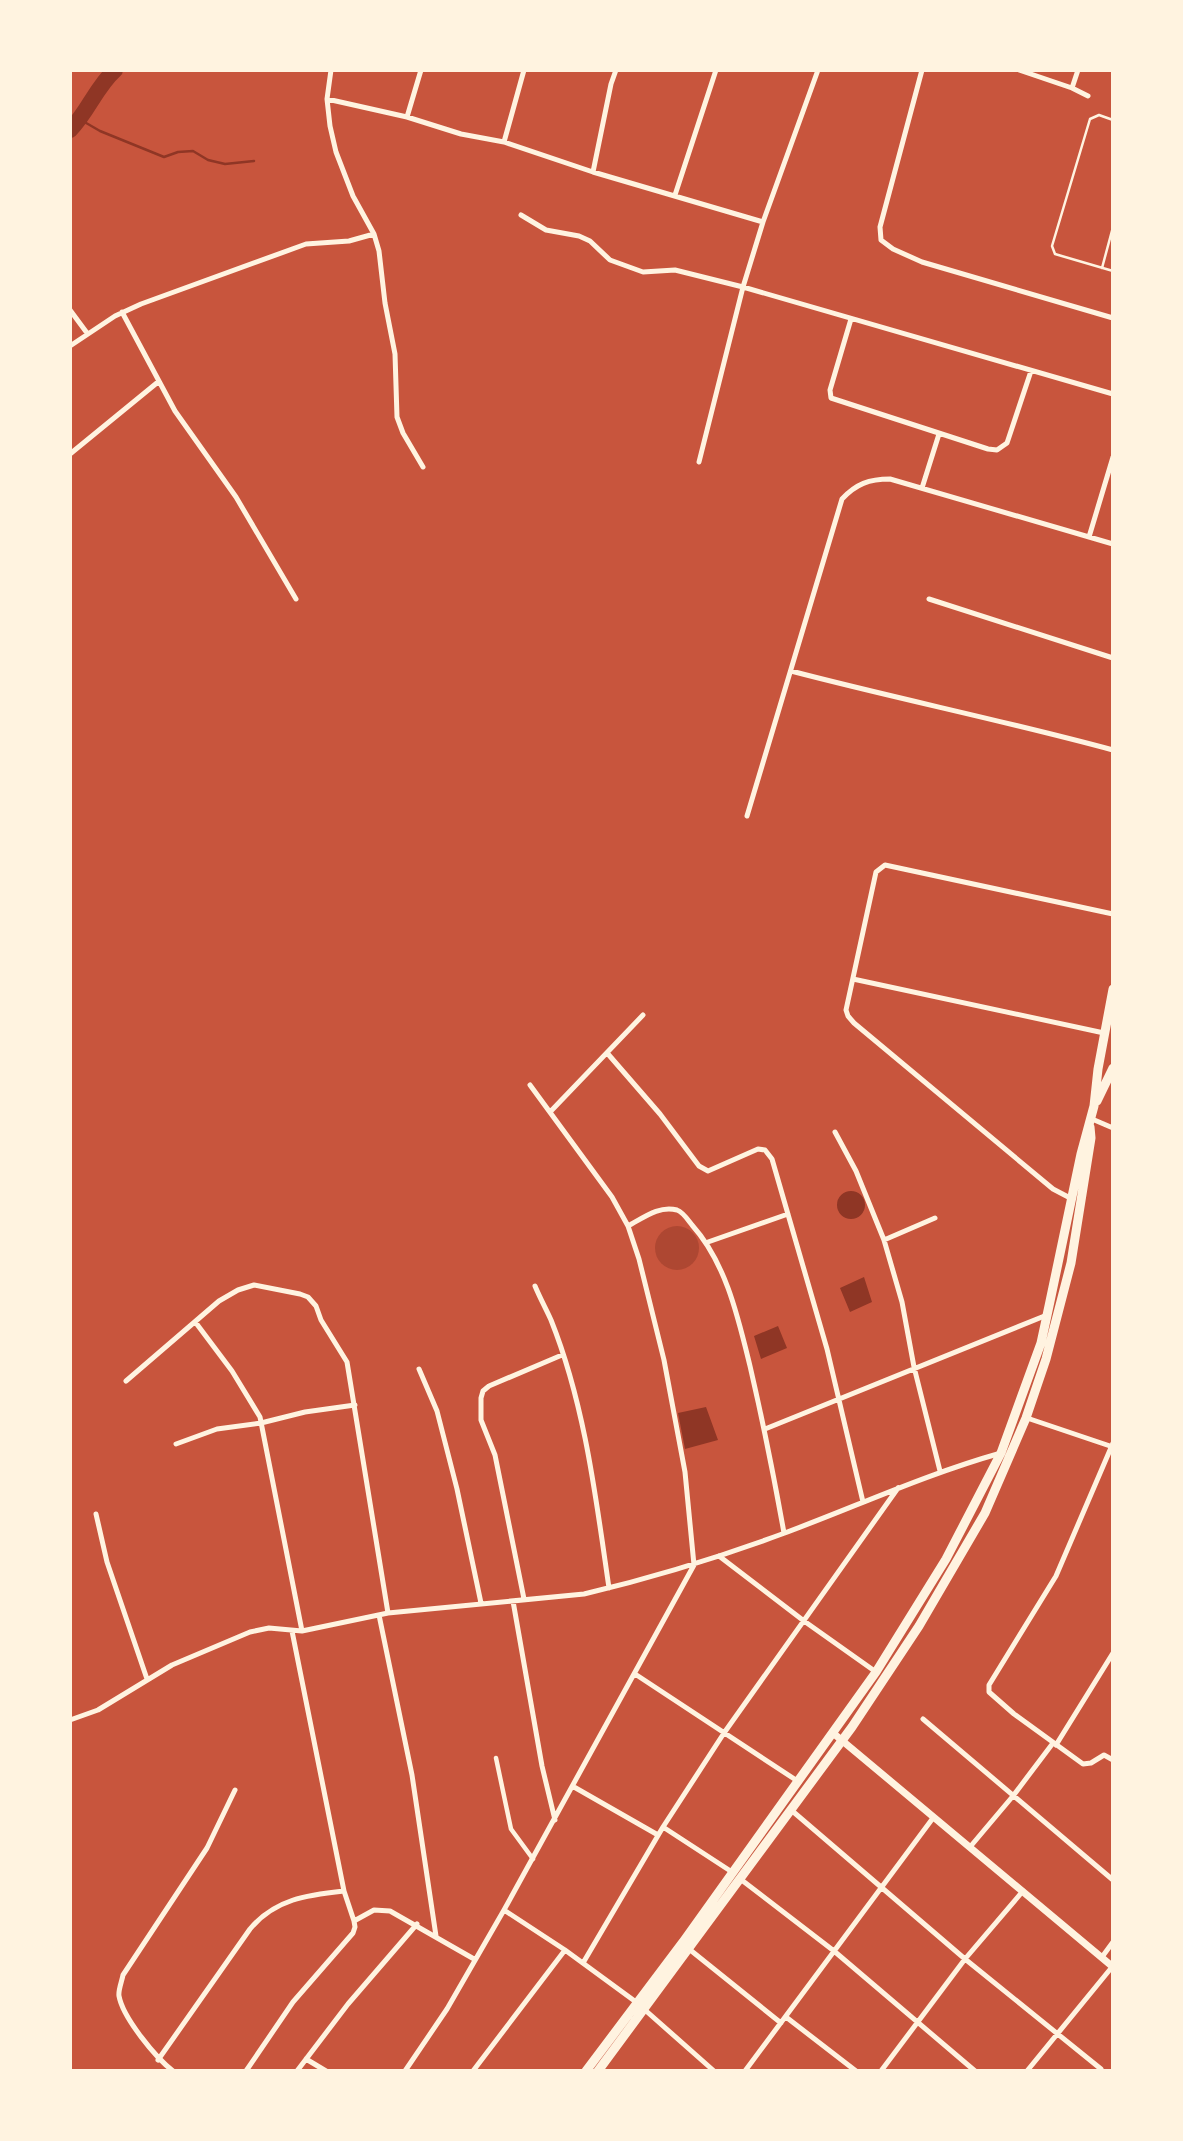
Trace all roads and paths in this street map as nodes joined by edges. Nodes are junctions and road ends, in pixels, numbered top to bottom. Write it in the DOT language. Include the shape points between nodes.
graph roads {
  1 [pos="331,70"];
  2 [pos="421,70"];
  3 [pos="524,70"];
  4 [pos="616,70"];
  5 [pos="716,70"];
  6 [pos="818,70"];
  7 [pos="922,70"];
  8 [pos="1019,70"];
  9 [pos="1078,70"];
  10 [pos="1072,88"];
  11 [pos="1088,96"];
  12 [pos="327,99"];
  13 [pos="407,117"];
  14 [pos="1113,120"];
  15 [pos="504,142"];
  16 [pos="593,172"];
  17 [pos="675,195"];
  18 [pos="521,215"];
  19 [pos="763,222"];
  20 [pos="1113,227"];
  21 [pos="374,234"];
  22 [pos="1102,268"];
  23 [pos="1113,271"];
  24 [pos="743,287"];
  25 [pos="70,310"];
  26 [pos="122,312"];
  27 [pos="1113,318"];
  28 [pos="851,319"];
  29 [pos="87,333"];
  30 [pos="70,346"];
  31 [pos="1031,370"];
  32 [pos="158,382"];
  33 [pos="1113,394"];
  34 [pos="939,434"];
  35 [pos="70,454"];
  36 [pos="1113,457"];
  37 [pos="699,462"];
  38 [pos="424,467"];
  39 [pos="922,488"];
  40 [pos="1089,537"];
  41 [pos="1113,544"];
  42 [pos="296,599"];
  43 [pos="929,599"];
  44 [pos="1113,658"];
  45 [pos="791,671"];
  46 [pos="1113,750"];
  47 [pos="747,817"];
  48 [pos="1113,914"];
  49 [pos="853,979"];
  50 [pos="1113,989"];
  51 [pos="643,1015"];
  52 [pos="1110,1017"];
  53 [pos="1104,1033"];
  54 [pos="608,1054"];
  55 [pos="1113,1068"];
  56 [pos="530,1085"];
  57 [pos="1094,1106"];
  58 [pos="551,1111"];
  59 [pos="1091,1122"];
  60 [pos="1113,1128"];
  61 [pos="835,1132"];
  62 [pos="1072,1199"];
  63 [pos="788,1214"];
  64 [pos="935,1218"];
  65 [pos="628,1226"];
  66 [pos="884,1240"];
  67 [pos="708,1242"];
  68 [pos="535,1286"];
  69 [pos="1052,1294"];
  70 [pos="1063,1296"];
  71 [pos="1048,1315"];
  72 [pos="197,1322"];
  73 [pos="562,1355"];
  74 [pos="914,1367"];
  75 [pos="419,1369"];
  76 [pos="126,1381"];
  77 [pos="840,1400"];
  78 [pos="355,1405"];
  79 [pos="1027,1418"];
  80 [pos="261,1423"];
  81 [pos="765,1429"];
  82 [pos="176,1444"];
  83 [pos="1113,1446"];
  84 [pos="1006,1453"];
  85 [pos="940,1471"];
  86 [pos="898,1488"];
  87 [pos="863,1502"];
  88 [pos="96,1514"];
  89 [pos="785,1533"];
  90 [pos="719,1556"];
  91 [pos="694,1565"];
  92 [pos="933,1580"];
  93 [pos="943,1587"];
  94 [pos="609,1588"];
  95 [pos="524,1599"];
  96 [pos="513,1601"];
  97 [pos="481,1603"];
  98 [pos="388,1613"];
  99 [pos="379,1615"];
  100 [pos="804,1621"];
  101 [pos="292,1631"];
  102 [pos="302,1631"];
  103 [pos="1113,1653"];
  104 [pos="876,1672"];
  105 [pos="635,1674"];
  106 [pos="147,1679"];
  107 [pos="923,1719"];
  108 [pos="70,1720"];
  109 [pos="724,1733"];
  110 [pos="833,1733"];
  111 [pos="842,1741"];
  112 [pos="1054,1744"];
  113 [pos="496,1758"];
  114 [pos="1113,1760"];
  115 [pos="799,1782"];
  116 [pos="574,1787"];
  117 [pos="235,1790"];
  118 [pos="1013,1796"];
  119 [pos="790,1810"];
  120 [pos="933,1818"];
  121 [pos="555,1820"];
  122 [pos="663,1827"];
  123 [pos="658,1835"];
  124 [pos="970,1847"];
  125 [pos="533,1858"];
  126 [pos="736,1875"];
  127 [pos="1112,1877"];
  128 [pos="880,1887"];
  129 [pos="344,1891"];
  130 [pos="1023,1891"];
  131 [pos="504,1910"];
  132 [pos="354,1921"];
  133 [pos="417,1924"];
  134 [pos="699,1927"];
  135 [pos="437,1936"];
  136 [pos="1113,1942"];
  137 [pos="690,1949"];
  138 [pos="565,1950"];
  139 [pos="834,1951"];
  140 [pos="1102,1957"];
  141 [pos="474,1959"];
  142 [pos="965,1959"];
  143 [pos="583,1963"];
  144 [pos="1112,1967"];
  145 [pos="639,2006"];
  146 [pos="786,2017"];
  147 [pos="917,2022"];
  148 [pos="782,2023"];
  149 [pos="1058,2034"];
  150 [pos="306,2059"];
  151 [pos="158,2060"];
  152 [pos="1101,2069"];
  153 [pos="173,2071"];
  154 [pos="246,2071"];
  155 [pos="297,2071"];
  156 [pos="326,2071"];
  157 [pos="405,2071"];
  158 [pos="473,2071"];
  159 [pos="586,2071"];
  160 [pos="598,2071"];
  161 [pos="714,2071"];
  162 [pos="745,2071"];
  163 [pos="856,2071"];
  164 [pos="881,2071"];
  165 [pos="975,2071"];
  166 [pos="1027,2071"];
  1 -- 12 [label="street"];
  2 -- 13 [label="street"];
  3 -- 15 [label="street"];
  4 -- 16 [label="street"];
  5 -- 17 [label="street"];
  6 -- 19 [label="street"];
  7 -- 27 [label="street" via="880,227 881,240 922,262"];
  8 -- 10 [label="street"];
  9 -- 10 [label="street"];
  10 -- 11 [label="street"];
  12 -- 13 [label="street"];
  12 -- 21 [label="street" via="336,152 352,196"];
  13 -- 15 [label="street"];
  14 -- 22 [label="lane" via="1090,119 1052,246 1055,254"];
  15 -- 16 [label="street"];
  16 -- 17 [label="street"];
  17 -- 19 [label="street"];
  18 -- 24 [label="street" via="546,230 590,241 611,260 631,268 652,273 675,270"];
  19 -- 24 [label="street"];
  20 -- 22 [label="lane"];
  21 -- 26 [label="street" via="306,244"];
  21 -- 38 [label="street" via="395,354 397,418"];
  22 -- 23 [label="lane"];
  24 -- 28 [label="street"];
  24 -- 37 [label="street"];
  25 -- 29 [label="street"];
  26 -- 29 [label="street"];
  26 -- 32 [label="street"];
  28 -- 31 [label="street"];
  28 -- 34 [label="street" via="831,398"];
  29 -- 30 [label="street"];
  31 -- 33 [label="street"];
  31 -- 34 [label="street" via="1003,448 988,449"];
  32 -- 35 [label="street"];
  32 -- 42 [label="street" via="236,497"];
  34 -- 39 [label="street"];
  36 -- 40 [label="street"];
  39 -- 40 [label="street"];
  39 -- 45 [label="street" via="874,479 859,484 842,499"];
  40 -- 41 [label="street"];
  43 -- 44 [label="street"];
  45 -- 46 [label="street"];
  45 -- 47 [label="street"];
  48 -- 49 [label="street" via="884,865 876,872"];
  49 -- 53 [label="street"];
  49 -- 62 [label="street" via="848,1016 1053,1189"];
  50 -- 52 [label="main road"];
  51 -- 54 [label="street"];
  52 -- 53 [label="main road"];
  53 -- 57 [label="main road"];
  54 -- 58 [label="street"];
  54 -- 63 [label="street" via="699,1166 708,1171 765,1150"];
  55 -- 57 [label="main road"];
  56 -- 58 [label="street"];
  57 -- 59 [label="main road"];
  58 -- 65 [label="street"];
  59 -- 60 [label="street"];
  59 -- 62 [label="main road"];
  59 -- 70 [label="main road"];
  61 -- 66 [label="street"];
  62 -- 69 [label="main road"];
  63 -- 67 [label="street"];
  63 -- 77 [label="street"];
  64 -- 66 [label="street"];
  65 -- 67 [label="street" via="656,1211 680,1211"];
  65 -- 91 [label="street" via="664,1360 685,1472"];
  66 -- 74 [label="street"];
  67 -- 81 [label="street" via="735,1312"];
  68 -- 73 [label="street"];
  69 -- 70 [label="main road"];
  69 -- 71 [label="main road"];
  70 -- 79 [label="main road"];
  71 -- 74 [label="street"];
  71 -- 84 [label="main road"];
  72 -- 76 [label="street"];
  72 -- 78 [label="street" via="219,1301 254,1285 308,1297 347,1362"];
  72 -- 80 [label="street"];
  73 -- 94 [label="street" via="592,1468"];
  73 -- 95 [label="street" via="489,1386 481,1398 481,1420 495,1455"];
  74 -- 77 [label="street"];
  74 -- 85 [label="street"];
  75 -- 97 [label="street" via="437,1411"];
  77 -- 81 [label="street"];
  77 -- 87 [label="street"];
  78 -- 80 [label="street"];
  78 -- 98 [label="street"];
  79 -- 83 [label="street"];
  79 -- 84 [label="main road"];
  80 -- 82 [label="street" via="218,1429"];
  80 -- 102 [label="street"];
  81 -- 89 [label="street"];
  83 -- 112 [label="street" via="1056,1576 989,1685 989,1692"];
  84 -- 85 [label="street"];
  84 -- 92 [label="main road"];
  84 -- 93 [label="main road" via="985,1513"];
  85 -- 86 [label="street"];
  86 -- 87 [label="street"];
  86 -- 100 [label="street"];
  87 -- 89 [label="street"];
  88 -- 106 [label="street" via="107,1562"];
  89 -- 90 [label="street"];
  90 -- 91 [label="street"];
  90 -- 100 [label="street"];
  91 -- 94 [label="street"];
  91 -- 105 [label="street"];
  92 -- 93 [label="main road"];
  92 -- 104 [label="main road"];
  93 -- 111 [label="main road"];
  94 -- 95 [label="street"];
  95 -- 96 [label="street"];
  96 -- 97 [label="street"];
  96 -- 121 [label="street"];
  97 -- 98 [label="street"];
  98 -- 99 [label="street"];
  99 -- 102 [label="street"];
  99 -- 135 [label="street" via="412,1775"];
  100 -- 104 [label="street"];
  100 -- 109 [label="street"];
  101 -- 102 [label="street"];
  101 -- 106 [label="street" via="269,1628 250,1632"];
  101 -- 129 [label="street"];
  103 -- 112 [label="street"];
  104 -- 110 [label="main road"];
  105 -- 109 [label="street"];
  105 -- 116 [label="street"];
  106 -- 108 [label="street" via="98,1710"];
  107 -- 118 [label="street"];
  109 -- 115 [label="street"];
  109 -- 122 [label="street"];
  110 -- 111 [label="street"];
  110 -- 115 [label="main road"];
  111 -- 119 [label="main road"];
  111 -- 120 [label="street"];
  112 -- 114 [label="street" via="1087,1765 1104,1755"];
  112 -- 118 [label="street"];
  113 -- 125 [label="street" via="511,1829"];
  115 -- 126 [label="main road"];
  116 -- 121 [label="street"];
  116 -- 123 [label="street"];
  117 -- 151 [label="street" via="207,1848 123,1975 118,1996"];
  118 -- 124 [label="street"];
  118 -- 127 [label="street"];
  119 -- 126 [label="main road"];
  119 -- 128 [label="street"];
  120 -- 124 [label="street"];
  120 -- 128 [label="street"];
  121 -- 125 [label="street"];
  122 -- 123 [label="street"];
  122 -- 126 [label="street"];
  123 -- 143 [label="street"];
  124 -- 130 [label="street"];
  125 -- 131 [label="street"];
  126 -- 134 [label="main road"];
  126 -- 139 [label="street"];
  128 -- 139 [label="street"];
  128 -- 142 [label="street"];
  129 -- 132 [label="street"];
  129 -- 151 [label="street" via="294,1900 262,1915"];
  130 -- 140 [label="street"];
  130 -- 142 [label="street"];
  131 -- 138 [label="street"];
  131 -- 141 [label="street"];
  132 -- 133 [label="street" via="383,1909"];
  132 -- 154 [label="street" via="353,1933 293,2002"];
  133 -- 135 [label="street"];
  133 -- 150 [label="street"];
  134 -- 137 [label="main road"];
  134 -- 145 [label="main road"];
  135 -- 141 [label="street"];
  136 -- 140 [label="street"];
  137 -- 145 [label="main road"];
  137 -- 148 [label="street"];
  138 -- 143 [label="street"];
  138 -- 158 [label="street"];
  139 -- 146 [label="street"];
  139 -- 147 [label="street"];
  140 -- 144 [label="street"];
  141 -- 157 [label="street"];
  142 -- 147 [label="street"];
  142 -- 149 [label="street"];
  143 -- 145 [label="street"];
  144 -- 149 [label="street"];
  145 -- 159 [label="main road"];
  145 -- 160 [label="main road"];
  145 -- 161 [label="street"];
  146 -- 148 [label="street"];
  146 -- 163 [label="street"];
  147 -- 164 [label="street"];
  147 -- 165 [label="street"];
  148 -- 162 [label="street"];
  149 -- 152 [label="street"];
  149 -- 166 [label="street"];
  150 -- 155 [label="street"];
  150 -- 156 [label="street"];
  151 -- 153 [label="street"];
}
